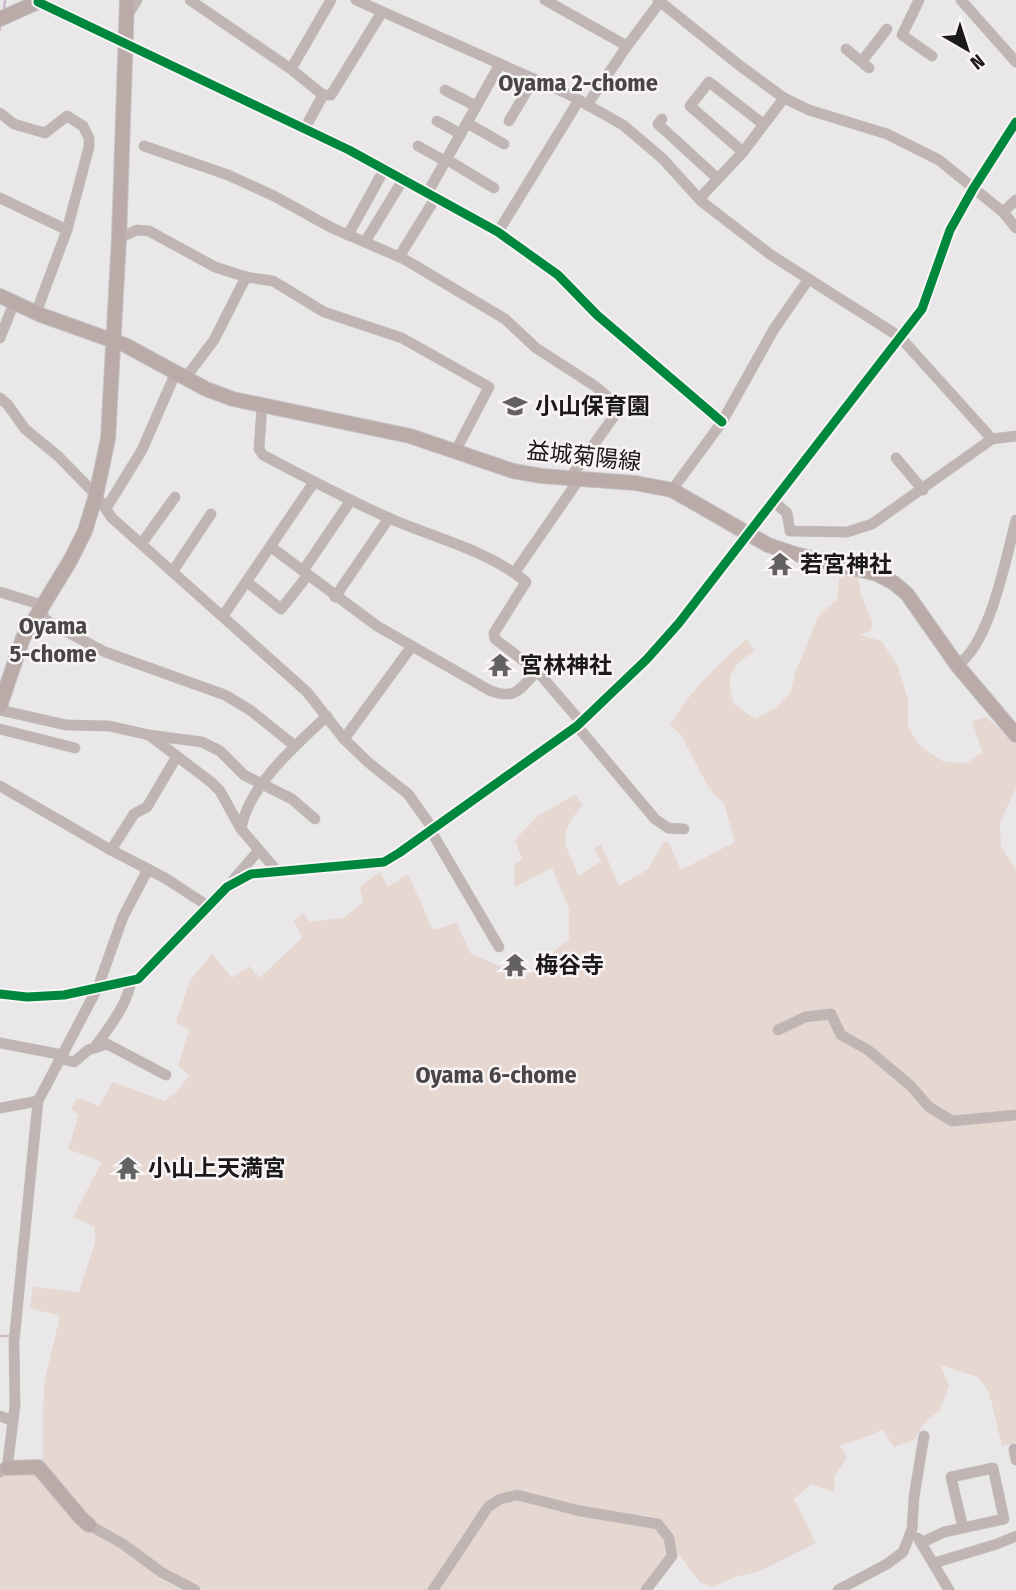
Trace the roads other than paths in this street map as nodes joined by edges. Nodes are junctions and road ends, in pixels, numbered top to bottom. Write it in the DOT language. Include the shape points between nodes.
graph roads {
  1 [pos="127,0"];
  2 [pos="137,0"];
  3 [pos="190,0"];
  4 [pos="331,0"];
  5 [pos="356,0"];
  6 [pos="545,0"];
  7 [pos="919,0"];
  8 [pos="961,0"];
  9 [pos="40,1"];
  10 [pos="659,1"];
  11 [pos="382,12"];
  12 [pos="127,16"];
  13 [pos="0,19"];
  14 [pos="887,29"];
  15 [pos="126,42"];
  16 [pos="627,46"];
  17 [pos="846,49"];
  18 [pos="932,56"];
  19 [pos="1016,62"];
  20 [pos="499,64"];
  21 [pos="291,69"];
  22 [pos="534,79"];
  23 [pos="445,90"];
  24 [pos="323,95"];
  25 [pos="784,98"];
  26 [pos="583,103"];
  27 [pos="476,106"];
  28 [pos="0,113"];
  29 [pos="437,121"];
  30 [pos="509,121"];
  31 [pos="1016,122"];
  32 [pos="467,123"];
  33 [pos="658,124"];
  34 [pos="763,124"];
  35 [pos="305,128"];
  36 [pos="461,134"];
  37 [pos="504,144"];
  38 [pos="144,146"];
  39 [pos="418,146"];
  40 [pos="743,152"];
  41 [pos="446,160"];
  42 [pos="385,168"];
  43 [pos="404,178"];
  44 [pos="717,178"];
  45 [pos="494,188"];
  46 [pos="973,189"];
  47 [pos="432,195"];
  48 [pos="0,198"];
  49 [pos="700,198"];
  50 [pos="1016,200"];
  51 [pos="1003,212"];
  52 [pos="1016,228"];
  53 [pos="67,230"];
  54 [pos="498,232"];
  55 [pos="348,235"];
  56 [pos="119,238"];
  57 [pos="365,243"];
  58 [pos="399,257"];
  59 [pos="246,277"];
  60 [pos="808,280"];
  61 [pos="0,296"];
  62 [pos="14,303"];
  63 [pos="36,313"];
  64 [pos="900,337"];
  65 [pos="0,338"];
  66 [pos="112,340"];
  67 [pos="181,374"];
  68 [pos="0,398"];
  69 [pos="262,405"];
  70 [pos="722,422"];
  71 [pos="1016,436"];
  72 [pos="992,439"];
  73 [pos="456,450"];
  74 [pos="896,458"];
  75 [pos="575,478"];
  76 [pos="314,482"];
  77 [pos="923,489"];
  78 [pos="672,490"];
  79 [pos="96,495"];
  80 [pos="175,497"];
  81 [pos="351,500"];
  82 [pos="774,501"];
  83 [pos="107,507"];
  84 [pos="211,514"];
  85 [pos="389,518"];
  86 [pos="1016,520"];
  87 [pos="748,533"];
  88 [pos="142,543"];
  89 [pos="271,547"];
  90 [pos="173,571"];
  91 [pos="515,572"];
  92 [pos="305,573"];
  93 [pos="247,582"];
  94 [pos="0,592"];
  95 [pos="335,597"];
  96 [pos="42,605"];
  97 [pos="223,615"];
  98 [pos="412,646"];
  99 [pos="957,665"];
  100 [pos="537,671"];
  101 [pos="0,708"];
  102 [pos="327,716"];
  103 [pos="579,724"];
  104 [pos="0,729"];
  105 [pos="149,735"];
  106 [pos="1016,735"];
  107 [pos="344,739"];
  108 [pos="295,746"];
  109 [pos="75,748"];
  110 [pos="177,756"];
  111 [pos="263,783"];
  112 [pos="0,786"];
  113 [pos="315,819"];
  114 [pos="240,829"];
  115 [pos="684,829"];
  116 [pos="432,830"];
  117 [pos="111,850"];
  118 [pos="260,850"];
  119 [pos="148,869"];
  120 [pos="277,871"];
  121 [pos="227,887"];
  122 [pos="208,906"];
  123 [pos="499,947"];
  124 [pos="131,981"];
  125 [pos="98,987"];
  126 [pos="0,994"];
  127 [pos="778,1030"];
  128 [pos="0,1043"];
  129 [pos="95,1048"];
  130 [pos="62,1057"];
  131 [pos="166,1076"];
  132 [pos="38,1101"];
  133 [pos="0,1108"];
  134 [pos="1016,1115"];
  135 [pos="0,1416"];
  136 [pos="13,1421"];
  137 [pos="924,1436"];
  138 [pos="1014,1449"];
  139 [pos="1016,1461"];
  140 [pos="3,1470"];
  141 [pos="89,1525"];
  142 [pos="963,1528"];
  143 [pos="912,1529"];
  144 [pos="1016,1536"];
  145 [pos="921,1543"];
  146 [pos="934,1563"];
  147 [pos="195,1590"];
  148 [pos="433,1590"];
  149 [pos="646,1590"];
  150 [pos="838,1590"];
  151 [pos="949,1590"];
  1 -- 12 [label="main road"];
  2 -- 12 [label="street"];
  3 -- 21 [label="street"];
  4 -- 21 [label="street"];
  5 -- 11 [label="street"];
  6 -- 16 [label="street"];
  7 -- 18 [label="street" via="902,36"];
  8 -- 19 [label="street"];
  9 -- 13 [label="main road"];
  9 -- 15 [label="street"];
  10 -- 16 [label="street"];
  10 -- 25 [label="street"];
  11 -- 20 [label="street"];
  11 -- 24 [label="street" via="331,95"];
  12 -- 15 [label="main road"];
  14 -- 17 [label="street" via="865,65"];
  15 -- 35 [label="street"];
  15 -- 56 [label="main road"];
  16 -- 26 [label="street"];
  20 -- 22 [label="street"];
  20 -- 27 [label="street"];
  21 -- 24 [label="street"];
  22 -- 26 [label="street"];
  22 -- 30 [label="street"];
  23 -- 27 [label="street"];
  24 -- 35 [label="street"];
  25 -- 34 [label="street"];
  25 -- 46 [label="street" via="887,134 939,160"];
  26 -- 49 [label="street" via="623,125"];
  26 -- 54 [label="street"];
  27 -- 32 [label="street"];
  28 -- 53 [label="street" via="14,124 45,133 67,116 83,126 89,147"];
  29 -- 36 [label="street"];
  31 -- 46 [label="street"];
  32 -- 36 [label="street"];
  32 -- 37 [label="street"];
  33 -- 44 [label="street"];
  34 -- 40 [label="street"];
  34 -- 40 [label="street" via="709,82 690,106"];
  35 -- 42 [label="street"];
  36 -- 41 [label="street"];
  38 -- 55 [label="street" via="228,175"];
  39 -- 41 [label="street"];
  40 -- 44 [label="street"];
  41 -- 45 [label="street"];
  41 -- 47 [label="street"];
  42 -- 43 [label="street"];
  42 -- 55 [label="street"];
  43 -- 47 [label="street"];
  43 -- 57 [label="street"];
  44 -- 49 [label="street"];
  46 -- 51 [label="street"];
  46 -- 64 [label="street" via="950,230 922,309"];
  47 -- 54 [label="street"];
  47 -- 58 [label="street"];
  48 -- 53 [label="street"];
  49 -- 60 [label="street"];
  50 -- 51 [label="street"];
  51 -- 52 [label="street"];
  53 -- 63 [label="street"];
  54 -- 70 [label="street" via="558,275 597,315"];
  55 -- 57 [label="street"];
  56 -- 59 [label="street" via="137,230 149,231 215,267"];
  56 -- 66 [label="main road"];
  57 -- 58 [label="street"];
  58 -- 75 [label="street" via="505,319 536,348 595,386 616,406 617,412"];
  59 -- 67 [label="street" via="214,340"];
  59 -- 73 [label="street" via="273,281 324,312 401,338 489,387"];
  60 -- 64 [label="street"];
  60 -- 70 [label="street" via="774,329"];
  61 -- 62 [label="main road, 益城菊陽線"];
  62 -- 63 [label="main road, 益城菊陽線"];
  62 -- 65 [label="street"];
  63 -- 66 [label="main road, 益城菊陽線"];
  64 -- 72 [label="street"];
  64 -- 82 [label="street"];
  66 -- 67 [label="main road, 益城菊陽線"];
  66 -- 79 [label="main road" via="108,439"];
  67 -- 69 [label="main road, 益城菊陽線" via="233,400"];
  67 -- 83 [label="street"];
  68 -- 79 [label="street" via="25,429"];
  69 -- 73 [label="main road, 益城菊陽線"];
  69 -- 76 [label="street" via="263,455"];
  70 -- 78 [label="street"];
  71 -- 72 [label="street"];
  72 -- 77 [label="street"];
  73 -- 75 [label="main road, 益城菊陽線" via="513,471"];
  74 -- 77 [label="street"];
  75 -- 78 [label="main road, 益城菊陽線"];
  75 -- 91 [label="street"];
  76 -- 81 [label="street"];
  76 -- 89 [label="street"];
  77 -- 82 [label="street" via="873,524 847,532 790,531 787,513"];
  78 -- 87 [label="main road, 益城菊陽線"];
  79 -- 83 [label="street"];
  79 -- 96 [label="main road" via="85,531"];
  80 -- 88 [label="street"];
  81 -- 85 [label="street"];
  81 -- 92 [label="street"];
  82 -- 87 [label="street"];
  83 -- 88 [label="street" via="112,518"];
  84 -- 90 [label="street"];
  85 -- 91 [label="street"];
  85 -- 95 [label="street"];
  86 -- 99 [label="street" via="988,619 970,655"];
  87 -- 99 [label="main road, 益城菊陽線" via="768,545 877,574 894,583 907,594"];
  87 -- 103 [label="street" via="647,659"];
  88 -- 90 [label="street"];
  89 -- 92 [label="street"];
  89 -- 93 [label="street"];
  90 -- 97 [label="street"];
  91 -- 100 [label="street" via="526,582 494,632 495,639"];
  92 -- 93 [label="street" via="281,609"];
  92 -- 95 [label="street"];
  93 -- 97 [label="street"];
  94 -- 96 [label="street"];
  95 -- 98 [label="street"];
  96 -- 101 [label="main road" via="23,638"];
  96 -- 108 [label="street" via="43,617 67,634 225,695"];
  97 -- 102 [label="street"];
  98 -- 100 [label="street" via="503,696 516,693"];
  98 -- 107 [label="street"];
  99 -- 106 [label="main road, 益城菊陽線"];
  100 -- 103 [label="street"];
  101 -- 105 [label="street" via="66,725 109,726"];
  102 -- 107 [label="street"];
  102 -- 108 [label="street"];
  103 -- 115 [label="street" via="655,819 668,828"];
  103 -- 116 [label="street"];
  104 -- 109 [label="street"];
  105 -- 110 [label="street"];
  105 -- 111 [label="street" via="202,742 220,751 244,775"];
  107 -- 116 [label="street" via="408,794"];
  108 -- 111 [label="street"];
  110 -- 114 [label="street" via="220,791"];
  110 -- 117 [label="street" via="147,807 134,814"];
  111 -- 113 [label="street"];
  111 -- 114 [label="street"];
  112 -- 117 [label="street"];
  114 -- 118 [label="street"];
  116 -- 120 [label="street" via="384,862"];
  116 -- 123 [label="street"];
  117 -- 119 [label="street"];
  118 -- 120 [label="street"];
  118 -- 121 [label="street"];
  119 -- 122 [label="street"];
  119 -- 125 [label="street" via="123,917"];
  120 -- 121 [label="street" via="251,874"];
  121 -- 122 [label="street"];
  122 -- 124 [label="street"];
  124 -- 125 [label="street"];
  124 -- 129 [label="street" via="119,1011"];
  125 -- 126 [label="street" via="64,995"];
  125 -- 130 [label="street"];
  127 -- 134 [label="street" via="806,1017 831,1014 841,1035 868,1050 929,1107 953,1121"];
  128 -- 130 [label="street"];
  129 -- 130 [label="street" via="74,1062"];
  129 -- 131 [label="street" via="107,1044"];
  130 -- 132 [label="street"];
  132 -- 133 [label="street"];
  132 -- 136 [label="street" via="14,1342"];
  135 -- 136 [label="street"];
  136 -- 140 [label="street"];
  137 -- 143 [label="street"];
  138 -- 139 [label="street"];
  140 -- 141 [label="main road" via="38,1467"];
  141 -- 147 [label="street"];
  142 -- 142 [label="street" via="1004,1519 993,1468 951,1477"];
  142 -- 145 [label="street"];
  143 -- 145 [label="street"];
  143 -- 150 [label="street" via="903,1552"];
  144 -- 146 [label="street"];
  145 -- 146 [label="street"];
  146 -- 151 [label="street"];
  148 -- 149 [label="street" via="488,1507 517,1494 580,1511 658,1524 669,1538 672,1556"];
}
